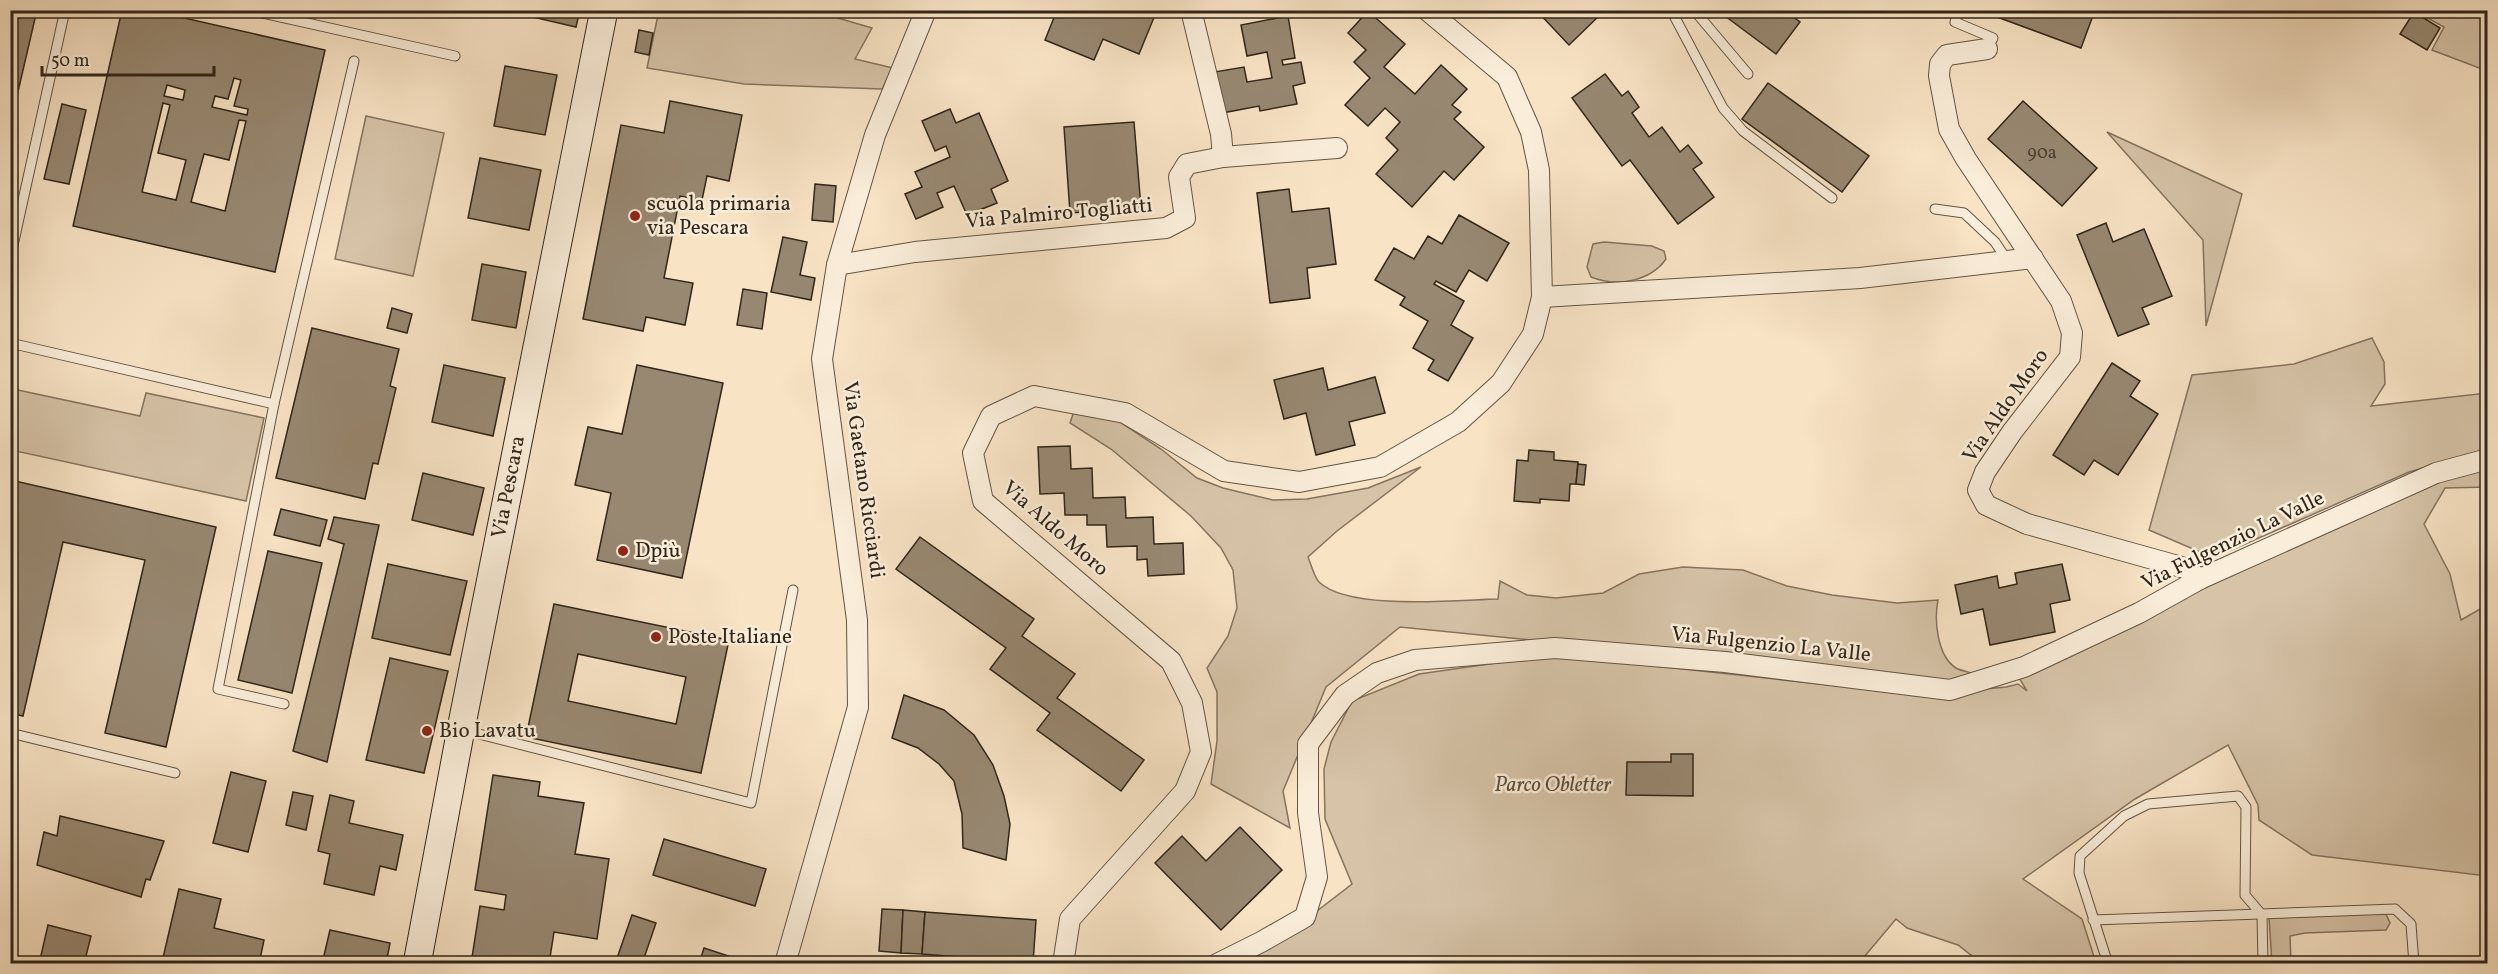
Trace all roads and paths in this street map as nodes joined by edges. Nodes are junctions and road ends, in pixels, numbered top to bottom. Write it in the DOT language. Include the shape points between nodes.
graph roads {
  1 [pos="65,10"];
  2 [pos="249,10"];
  3 [pos="604,10"];
  4 [pos="926,10"];
  5 [pos="1191,10"];
  6 [pos="1427,10"];
  7 [pos="1671,10"];
  8 [pos="1694,10"];
  9 [pos="1958,10"];
  10 [pos="1987,49"];
  11 [pos="455,56"];
  12 [pos="354,61"];
  13 [pos="1748,74"];
  14 [pos="1337,148"];
  15 [pos="1223,157"];
  16 [pos="1832,198"];
  17 [pos="1935,209"];
  18 [pos="2033,258"];
  19 [pos="10,260"];
  20 [pos="2008,261"];
  21 [pos="837,265"];
  22 [pos="1542,297"];
  23 [pos="10,344"];
  24 [pos="274,404"];
  25 [pos="2487,459"];
  26 [pos="2200,579"];
  27 [pos="793,590"];
  28 [pos="284,704"];
  29 [pos="461,729"];
  30 [pos="10,733"];
  31 [pos="175,773"];
  32 [pos="2262,915"];
  33 [pos="2092,920"];
  34 [pos="417,963"];
  35 [pos="785,963"];
  36 [pos="1064,963"];
  37 [pos="1217,963"];
  38 [pos="2108,963"];
  39 [pos="2263,963"];
  40 [pos="2414,963"];
  1 -- 19 [label="lane"];
  2 -- 11 [label="lane"];
  3 -- 29 [label="street, Via Pescara"];
  4 -- 21 [label="street, Via Gaetano Ricciardi" via="875,135"];
  5 -- 15 [label="street"];
  6 -- 22 [label="street, Via Aldo Moro" via="1507,77 1531,132 1539,170"];
  7 -- 16 [label="lane" via="1723,108 1743,131"];
  8 -- 13 [label="lane"];
  9 -- 10 [label="lane" via="1954,22 1993,38"];
  10 -- 18 [label="street, Via Aldo Moro" via="1947,55 1940,64 1949,129"];
  12 -- 24 [label="lane"];
  14 -- 15 [label="street"];
  15 -- 21 [label="street, Via Palmiro Togliatti" via="1187,164 1179,177 1185,218 1166,228 915,252"];
  17 -- 20 [label="lane" via="1964,213 1995,242"];
  18 -- 20 [label="street"];
  18 -- 26 [label="street, Via Aldo Moro" via="2061,301 2072,333 2070,357 2012,432 1985,472 1978,490 1986,505 2027,524 2185,568"];
  20 -- 22 [label="street" via="1860,278"];
  21 -- 35 [label="street, Via Gaetano Ricciardi" via="822,359 857,620 858,707"];
  22 -- 36 [label="street, Via Aldo Moro" via="1533,334 1501,383 1458,422 1380,466 1299,482 1224,471 1125,412 1034,396 991,416 973,453 983,501 1171,661 1192,703 1202,752 1185,791 1070,919"];
  23 -- 24 [label="lane"];
  24 -- 28 [label="lane" via="218,689"];
  25 -- 26 [label="street, Via Fulgenzio La Valle" via="2436,473"];
  26 -- 37 [label="street, Via Fulgenzio La Valle" via="2139,614 2024,668 1950,690 1725,662 1555,648 1415,660 1377,673 1345,695 1308,744 1308,813 1317,877 1305,917"];
  27 -- 29 [label="lane" via="751,802"];
  29 -- 34 [label="street, Via Pescara"];
  30 -- 31 [label="lane"];
  32 -- 33 [label="lane"];
  32 -- 33 [label="lane" via="2245,895 2246,807 2238,796 2148,804 2124,816 2080,856 2079,873"];
  32 -- 39 [label="lane"];
  32 -- 40 [label="lane" via="2395,909 2411,924"];
  33 -- 38 [label="lane"];
}
